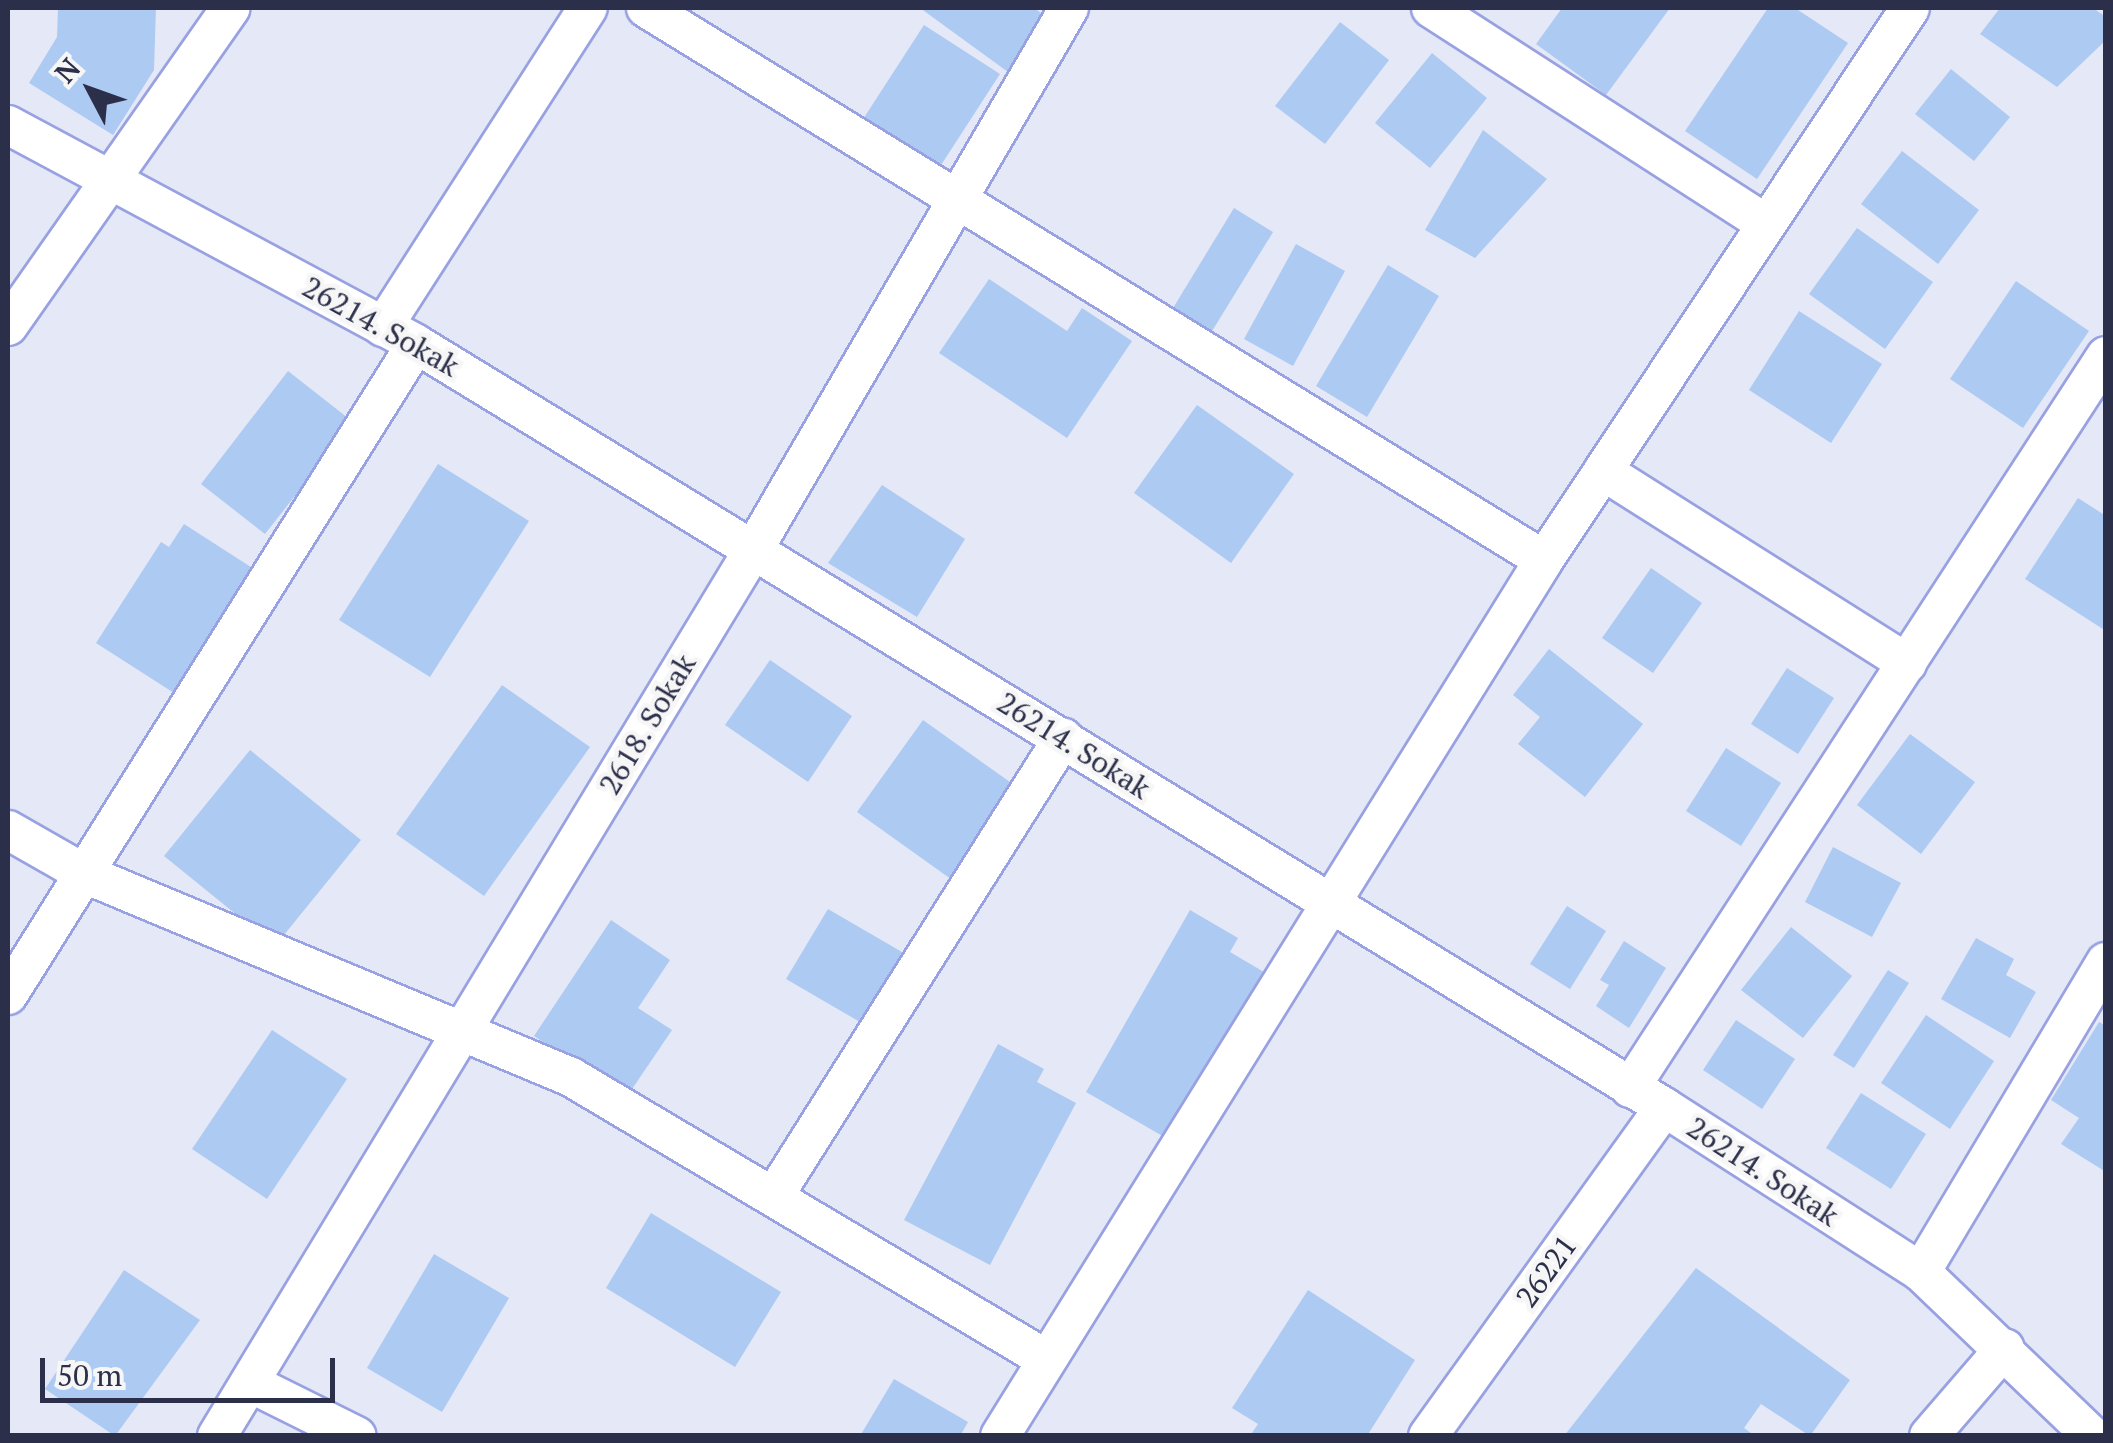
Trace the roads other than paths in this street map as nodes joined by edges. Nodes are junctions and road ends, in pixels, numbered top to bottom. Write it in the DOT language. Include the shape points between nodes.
graph roads {
  1 [pos="231,8"];
  2 [pos="588,8"];
  3 [pos="646,8"];
  4 [pos="1069,8"];
  5 [pos="1910,8"];
  6 [pos="1455,13"];
  7 [pos="8,125"];
  8 [pos="110,176"];
  9 [pos="956,199"];
  10 [pos="1764,223"];
  11 [pos="8,326"];
  12 [pos="399,335"];
  13 [pos="2106,356"];
  14 [pos="1603,470"];
  15 [pos="755,547"];
  16 [pos="1544,560"];
  17 [pos="1906,663"];
  18 [pos="1063,738"];
  19 [pos="8,830"];
  20 [pos="85,874"];
  21 [pos="1330,905"];
  22 [pos="2104,969"];
  23 [pos="8,995"];
  24 [pos="458,1031"];
  25 [pos="1630,1088"];
  26 [pos="1664,1107"];
  27 [pos="774,1196"];
  28 [pos="1921,1272"];
  29 [pos="2005,1348"];
  30 [pos="1044,1358"];
  31 [pos="250,1382"];
  32 [pos="217,1436"];
  33 [pos="357,1436"];
  34 [pos="1000,1436"];
  35 [pos="1428,1436"];
  36 [pos="1929,1436"];
  37 [pos="2092,1436"];
  1 -- 8 [label="street"];
  2 -- 12 [label="street"];
  3 -- 9 [label="street"];
  4 -- 9 [label="street, 2618. Sokak"];
  5 -- 10 [label="street"];
  6 -- 10 [label="street"];
  7 -- 8 [label="street, 26214. Sokak"];
  8 -- 11 [label="street"];
  8 -- 12 [label="street, 26214. Sokak"];
  9 -- 15 [label="street, 2618. Sokak"];
  9 -- 16 [label="street"];
  10 -- 14 [label="street"];
  12 -- 15 [label="street, 26214. Sokak"];
  12 -- 20 [label="street"];
  13 -- 17 [label="street"];
  14 -- 16 [label="street"];
  14 -- 17 [label="street"];
  15 -- 18 [label="street, 26214. Sokak"];
  15 -- 24 [label="street, 2618. Sokak"];
  16 -- 21 [label="street"];
  17 -- 25 [label="street"];
  18 -- 21 [label="street, 26214. Sokak"];
  18 -- 27 [label="street"];
  19 -- 20 [label="street"];
  20 -- 23 [label="street"];
  20 -- 24 [label="street"];
  21 -- 25 [label="street, 26214. Sokak"];
  21 -- 30 [label="street"];
  22 -- 28 [label="street"];
  24 -- 27 [label="street" via="571,1077"];
  24 -- 31 [label="street, 2618. Sokak"];
  25 -- 26 [label="street, 26214. Sokak"];
  26 -- 28 [label="street, 26214. Sokak"];
  26 -- 35 [label="street, 26221"];
  27 -- 30 [label="street"];
  28 -- 29 [label="street, 26214. Sokak"];
  29 -- 36 [label="street"];
  29 -- 37 [label="street, 26214. Sokak"];
  30 -- 34 [label="street"];
  31 -- 32 [label="street, 2618. Sokak"];
  31 -- 33 [label="street"];
}
